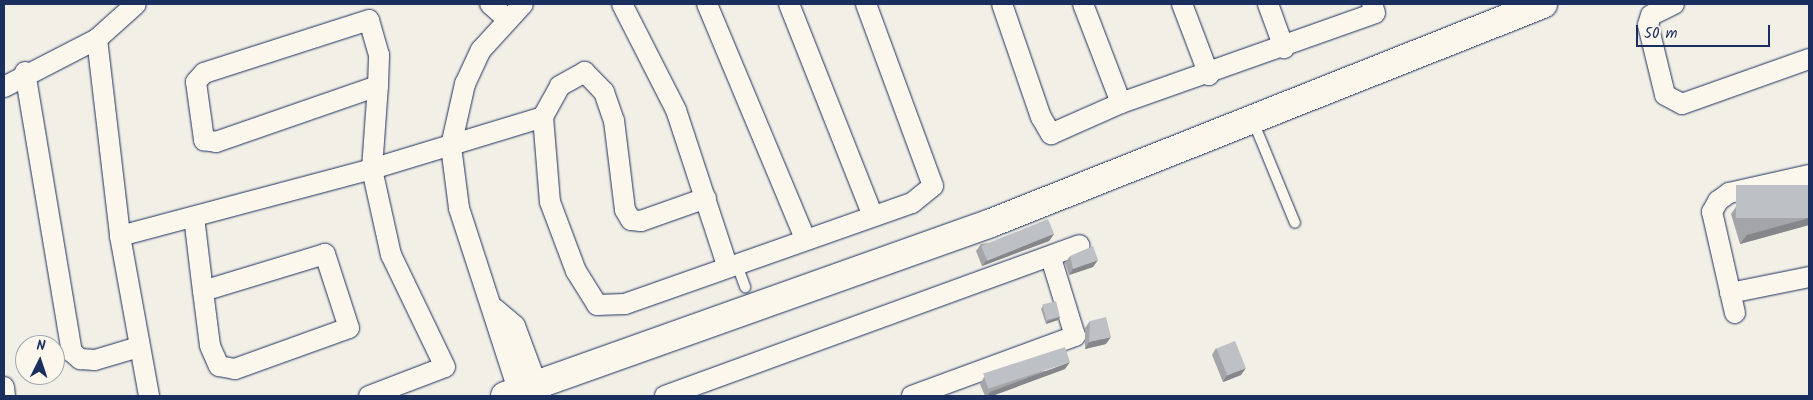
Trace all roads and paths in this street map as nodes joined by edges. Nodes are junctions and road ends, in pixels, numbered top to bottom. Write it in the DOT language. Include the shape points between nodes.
graph roads {
  1 [pos="136,4"];
  2 [pos="490,4"];
  3 [pos="523,4"];
  4 [pos="622,4"];
  5 [pos="707,4"];
  6 [pos="789,4"];
  7 [pos="866,4"];
  8 [pos="1002,4"];
  9 [pos="1083,4"];
  10 [pos="1182,4"];
  11 [pos="1268,4"];
  12 [pos="1372,4"];
  13 [pos="1543,4"];
  14 [pos="1674,4"];
  15 [pos="507,19"];
  16 [pos="97,38"];
  17 [pos="1284,48"];
  18 [pos="1809,58"];
  19 [pos="26,72"];
  20 [pos="1209,75"];
  21 [pos="378,86"];
  22 [pos="4,87"];
  23 [pos="1121,103"];
  24 [pos="543,117"];
  25 [pos="1253,120"];
  26 [pos="451,146"];
  27 [pos="372,169"];
  28 [pos="1809,175"];
  29 [pos="706,198"];
  30 [pos="872,214"];
  31 [pos="194,217"];
  32 [pos="1295,223"];
  33 [pos="120,236"];
  34 [pos="805,238"];
  35 [pos="1079,245"];
  36 [pos="1051,258"];
  37 [pos="732,263"];
  38 [pos="1809,277"];
  39 [pos="745,287"];
  40 [pos="203,292"];
  41 [pos="139,347"];
  42 [pos="4,387"];
  43 [pos="524,392"];
  44 [pos="5,396"];
  45 [pos="149,396"];
  46 [pos="369,396"];
  47 [pos="665,396"];
  48 [pos="912,396"];
  1 -- 16 [label="street"];
  2 -- 15 [label="street"];
  3 -- 15 [label="street"];
  4 -- 29 [label="street" via="676,110"];
  5 -- 34 [label="street"];
  6 -- 30 [label="street"];
  7 -- 30 [label="street" via="933,186 912,203"];
  8 -- 23 [label="street" via="1041,117 1051,134"];
  9 -- 23 [label="street"];
  10 -- 20 [label="street"];
  11 -- 17 [label="street"];
  12 -- 17 [label="street" via="1375,13"];
  13 -- 25 [label="street"];
  14 -- 18 [label="street" via="1651,15 1648,24 1665,94 1682,104"];
  15 -- 26 [label="street" via="481,50 465,84"];
  16 -- 19 [label="street"];
  16 -- 33 [label="street"];
  17 -- 20 [label="street"];
  19 -- 22 [label="street"];
  19 -- 41 [label="street" via="72,352 80,359 95,360"];
  20 -- 23 [label="street"];
  21 -- 21 [label="street" via="379,55 369,20 204,73 196,82 204,140 216,142"];
  21 -- 27 [label="street"];
  24 -- 26 [label="street"];
  24 -- 29 [label="street" via="560,86 585,72 595,80 609,104 625,210 631,220 641,221"];
  24 -- 37 [label="street" via="550,202 576,271 597,305 625,304"];
  25 -- 32 [label="lane"];
  25 -- 43 [label="street" via="1110,171 990,223"];
  26 -- 27 [label="street"];
  26 -- 43 [label="street" via="459,208 495,309 515,326"];
  27 -- 31 [label="street"];
  27 -- 46 [label="street" via="391,256 445,367"];
  28 -- 38 [label="street" via="1729,193 1718,201 1712,212 1733,303"];
  29 -- 37 [label="street"];
  30 -- 34 [label="street"];
  31 -- 33 [label="street"];
  31 -- 40 [label="street"];
  33 -- 41 [label="street"];
  34 -- 37 [label="street"];
  35 -- 36 [label="street"];
  36 -- 47 [label="street"];
  36 -- 48 [label="street" via="1075,336"];
  37 -- 39 [label="lane"];
  40 -- 40 [label="street" via="325,254 349,328 227,369 219,366 210,346"];
  41 -- 45 [label="street"];
  42 -- 44 [label="street"];
}
